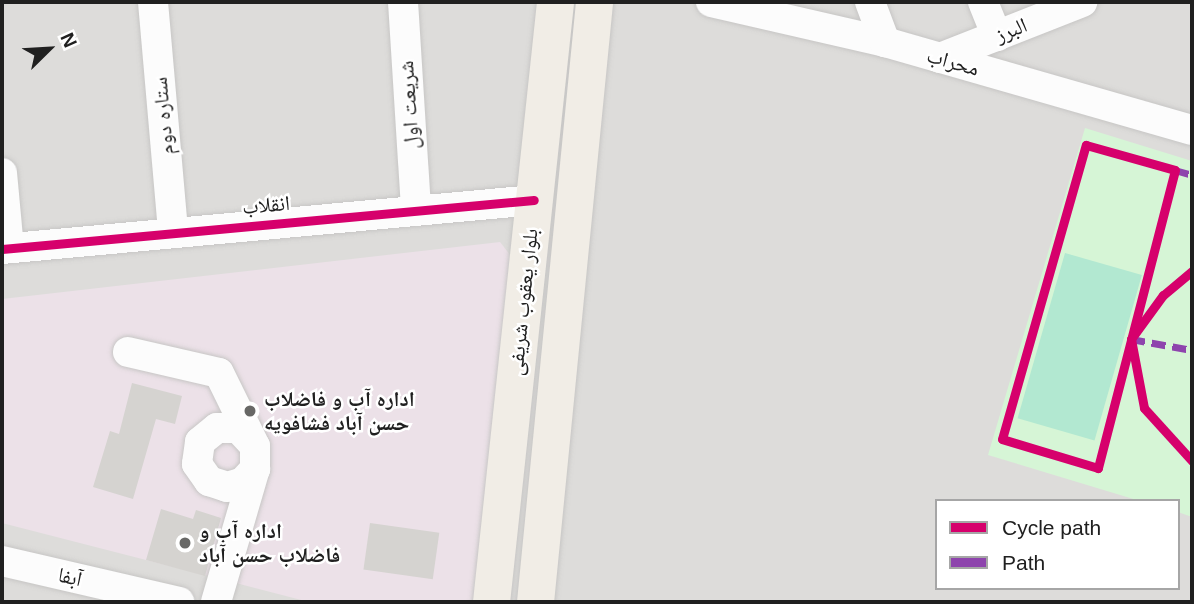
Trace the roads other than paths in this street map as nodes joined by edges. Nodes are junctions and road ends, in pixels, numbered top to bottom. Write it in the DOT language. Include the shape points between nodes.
graph roads {
  1 [pos="153,2"];
  2 [pos="402,2"];
  3 [pos="555,2"];
  4 [pos="594,2"];
  5 [pos="712,2"];
  6 [pos="870,2"];
  7 [pos="984,2"];
  8 [pos="1082,2"];
  9 [pos="997,36"];
  10 [pos="885,42"];
  11 [pos="940,58"];
  12 [pos="1192,130"];
  13 [pos="2,173"];
  14 [pos="534,200"];
  15 [pos="573,204"];
  16 [pos="416,208"];
  17 [pos="173,231"];
  18 [pos="5,248"];
  19 [pos="128,352"];
  20 [pos="219,373"];
  21 [pos="200,442"];
  22 [pos="255,457"];
  23 [pos="236,494"];
  24 [pos="2,561"];
  25 [pos="179,602"];
  26 [pos="216,602"];
  27 [pos="491,602"];
  28 [pos="535,602"];
  1 -- 17 [label="street, ستاره دوم"];
  2 -- 16 [label="street, شریعت اول"];
  3 -- 14 [label="main road, بلوار یعقوب شریفی"];
  4 -- 15 [label="main road, بلوار یعقوب شریفی"];
  5 -- 10 [label="street, محراب"];
  6 -- 10 [label="street"];
  7 -- 9 [label="street"];
  8 -- 9 [label="street, البرز"];
  9 -- 11 [label="street, البرز"];
  10 -- 11 [label="street, محراب"];
  11 -- 12 [label="street, محراب"];
  13 -- 18 [label="street"];
  14 -- 15 [label="main road"];
  14 -- 16 [label="street, انقلاب"];
  14 -- 27 [label="main road, بلوار یعقوب شریفی"];
  15 -- 28 [label="main road, بلوار یعقوب شریفی"];
  16 -- 17 [label="street, انقلاب"];
  17 -- 18 [label="street, انقلاب"];
  19 -- 20 [label="street"];
  20 -- 21 [label="street"];
  20 -- 22 [label="street"];
  21 -- 22 [label="street" via="217,428 238,428"];
  21 -- 23 [label="street" via="197,464 209,481"];
  22 -- 23 [label="street"];
  23 -- 26 [label="street"];
  24 -- 25 [label="street, آبفا"];
}
